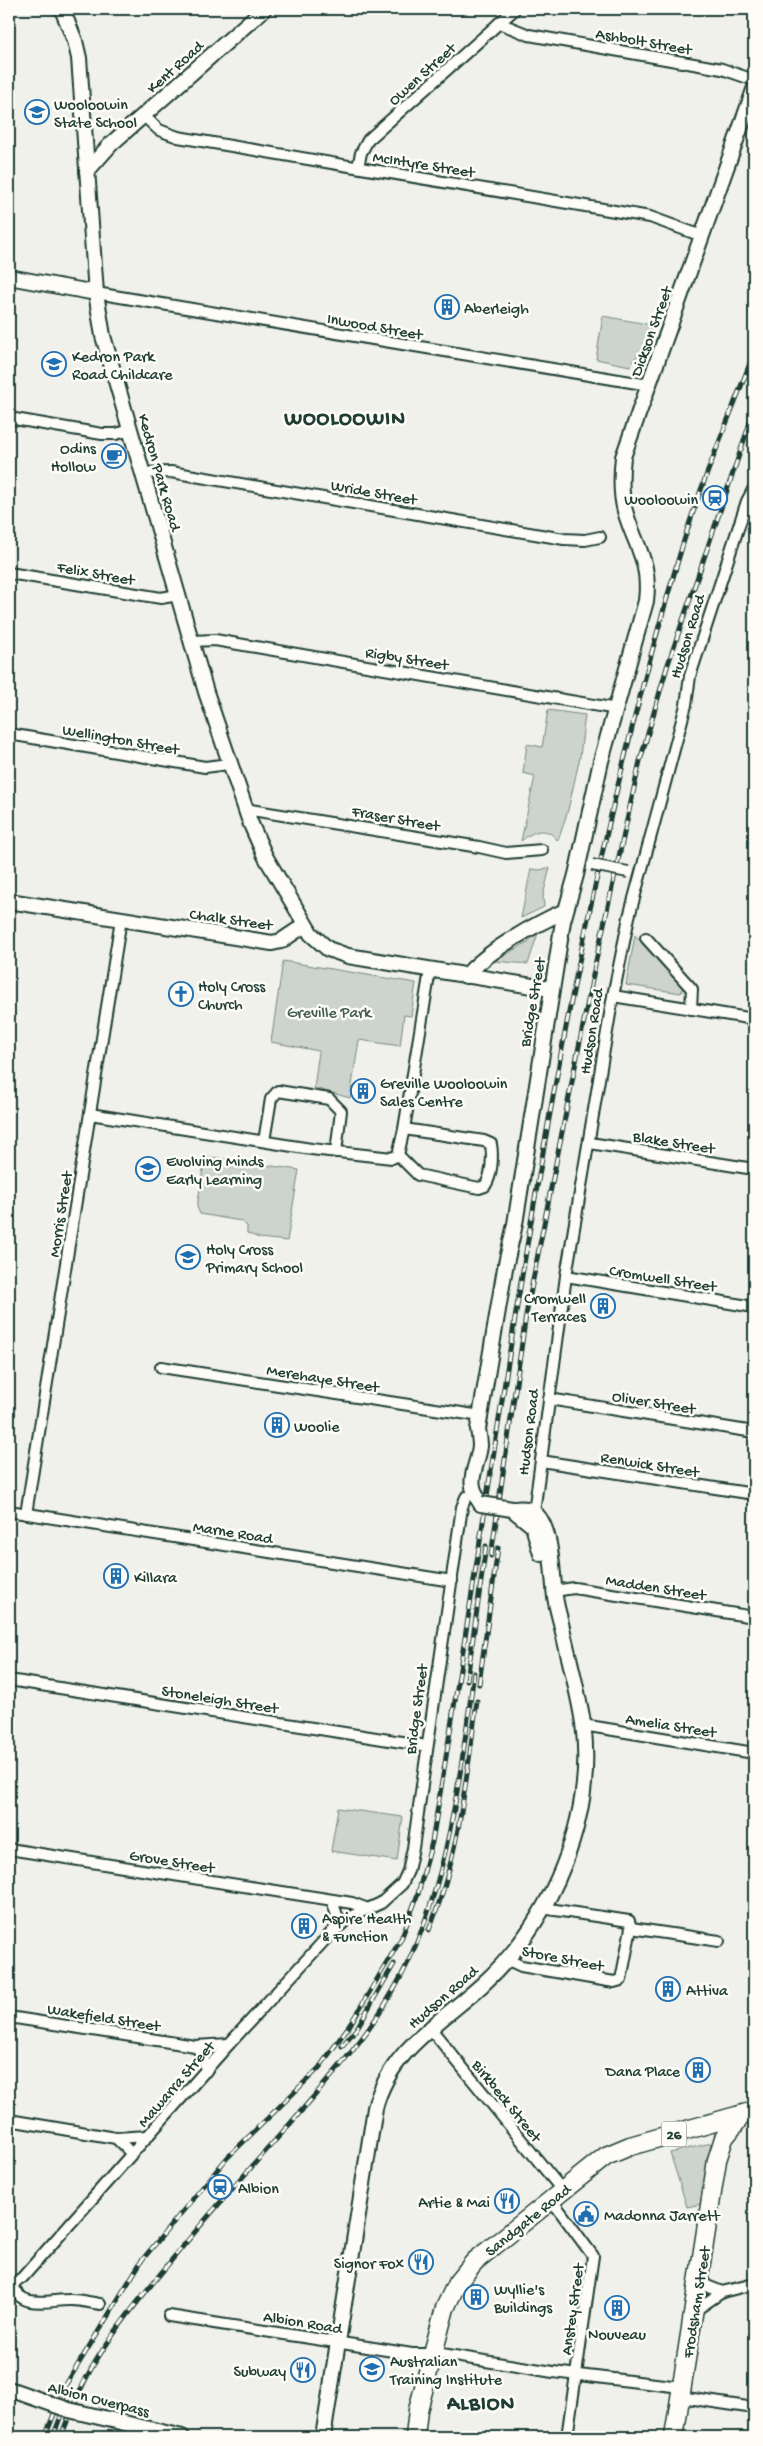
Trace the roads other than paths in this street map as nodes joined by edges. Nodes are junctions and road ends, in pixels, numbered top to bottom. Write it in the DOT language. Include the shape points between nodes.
graph roads {
  1 [pos="62,9"];
  2 [pos="264,9"];
  3 [pos="515,9"];
  4 [pos="499,23"];
  5 [pos="754,80"];
  6 [pos="754,90"];
  7 [pos="144,116"];
  8 [pos="358,167"];
  9 [pos="87,171"];
  10 [pos="702,236"];
  11 [pos="9,277"];
  12 [pos="96,293"];
  13 [pos="649,385"];
  14 [pos="9,418"];
  15 [pos="131,430"];
  16 [pos="143,473"];
  17 [pos="754,488"];
  18 [pos="600,537"];
  19 [pos="9,573"];
  20 [pos="648,587"];
  21 [pos="178,595"];
  22 [pos="192,641"];
  23 [pos="617,709"];
  24 [pos="9,734"];
  25 [pos="229,764"];
  26 [pos="245,809"];
  27 [pos="542,850"];
  28 [pos="585,863"];
  29 [pos="641,875"];
  30 [pos="9,901"];
  31 [pos="565,911"];
  32 [pos="121,919"];
  33 [pos="305,925"];
  34 [pos="646,938"];
  35 [pos="430,970"];
  36 [pos="466,976"];
  37 [pos="551,989"];
  38 [pos="613,996"];
  39 [pos="691,1008"];
  40 [pos="754,1019"];
  41 [pos="90,1114"];
  42 [pos="404,1129"];
  43 [pos="264,1141"];
  44 [pos="590,1142"];
  45 [pos="336,1152"];
  46 [pos="398,1155"];
  47 [pos="754,1168"];
  48 [pos="566,1276"];
  49 [pos="754,1307"];
  50 [pos="161,1367"];
  51 [pos="549,1399"];
  52 [pos="480,1423"];
  53 [pos="754,1432"];
  54 [pos="541,1461"];
  55 [pos="754,1494"];
  56 [pos="466,1497"];
  57 [pos="482,1504"];
  58 [pos="9,1511"];
  59 [pos="26,1514"];
  60 [pos="531,1516"];
  61 [pos="452,1581"];
  62 [pos="554,1591"];
  63 [pos="754,1617"];
  64 [pos="9,1680"];
  65 [pos="583,1725"];
  66 [pos="427,1746"];
  67 [pos="754,1753"];
  68 [pos="9,1850"];
  69 [pos="332,1900"];
  70 [pos="542,1908"];
  71 [pos="368,1909"];
  72 [pos="340,1925"];
  73 [pos="631,1928"];
  74 [pos="719,1941"];
  75 [pos="506,1959"];
  76 [pos="9,2017"];
  77 [pos="431,2029"];
  78 [pos="229,2044"];
  79 [pos="195,2046"];
  80 [pos="206,2070"];
  81 [pos="748,2113"];
  82 [pos="9,2120"];
  83 [pos="148,2136"];
  84 [pos="116,2138"];
  85 [pos="132,2154"];
  86 [pos="556,2194"];
  87 [pos="698,2276"];
  88 [pos="754,2284"];
  89 [pos="11,2285"];
  90 [pos="722,2292"];
  91 [pos="9,2298"];
  92 [pos="23,2299"];
  93 [pos="100,2304"];
  94 [pos="692,2312"];
  95 [pos="169,2316"];
  96 [pos="338,2342"];
  97 [pos="432,2355"];
  98 [pos="577,2374"];
  99 [pos="9,2389"];
  100 [pos="681,2392"];
  101 [pos="754,2408"];
  102 [pos="182,2437"];
  103 [pos="323,2437"];
  104 [pos="415,2437"];
  105 [pos="568,2437"];
  106 [pos="674,2437"];
  1 -- 9 [label="main road, Kedron Park Road" via="78,50"];
  2 -- 7 [label="main road, Kent Road"];
  3 -- 4 [label="street, Owen Street"];
  4 -- 5 [label="street, Ashbolt Street" via="529,35 722,69"];
  4 -- 8 [label="street, Owen Street" via="368,140"];
  6 -- 10 [label="main road, Dickson Street"];
  7 -- 8 [label="street, McIntyre Street" via="159,130 178,137"];
  7 -- 9 [label="main road, Kent Road" via="108,147"];
  8 -- 10 [label="street, McIntyre Street" via="650,218"];
  9 -- 12 [label="main road, Kedron Park Road"];
  10 -- 13 [label="main road, Dickson Street"];
  11 -- 12 [label="main road"];
  12 -- 13 [label="street, Inwood Street"];
  12 -- 15 [label="main road, Kedron Park Road" via="103,336"];
  13 -- 20 [label="main road, Dickson Street" via="625,449 621,481 624,508 643,556"];
  14 -- 15 [label="street" via="102,434"];
  15 -- 16 [label="main road, Kedron Park Road"];
  16 -- 18 [label="street, Wride Street" via="171,472 560,538 585,540"];
  16 -- 21 [label="main road, Kedron Park Road"];
  17 -- 29 [label="street, Hudson Road" via="690,676 686,705"];
  19 -- 21 [label="street, Felix Street" via="161,598"];
  20 -- 23 [label="main road, Bridge Street" via="644,613"];
  21 -- 22 [label="main road, Kedron Park Road"];
  22 -- 23 [label="street, Rigby Street" via="215,640"];
  22 -- 25 [label="main road, Kedron Park Road"];
  23 -- 28 [label="main road, Bridge Street" via="601,761"];
  24 -- 25 [label="street, Wellington Street" via="205,768"];
  25 -- 26 [label="main road, Kedron Park Road"];
  26 -- 27 [label="street, Fraser Street" via="506,853"];
  26 -- 33 [label="main road, Kedron Park Road" via="265,856"];
  28 -- 29 [label="street, bridge"];
  28 -- 31 [label="main road, Bridge Street"];
  29 -- 38 [label="street, Hudson Road"];
  30 -- 32 [label="main road, Chalk Street"];
  31 -- 36 [label="main road" via="478,962"];
  31 -- 37 [label="main road, Bridge Street"];
  32 -- 33 [label="main road, Chalk Street" via="272,943 281,941"];
  32 -- 41 [label="street, Morris Street"];
  33 -- 35 [label="main road" via="321,944 338,954"];
  34 -- 39 [label="street" via="692,989"];
  35 -- 36 [label="main road"];
  35 -- 42 [label="street"];
  36 -- 37 [label="main road"];
  37 -- 52 [label="main road, Bridge Street"];
  38 -- 39 [label="street"];
  38 -- 44 [label="street, Hudson Road"];
  39 -- 40 [label="street"];
  41 -- 43 [label="street"];
  41 -- 59 [label="street, Morris Street"];
  42 -- 46 [label="street"];
  42 -- 46 [label="street" via="484,1140 491,1144 488,1182 479,1188 418,1175"];
  43 -- 45 [label="street"];
  43 -- 45 [label="street" via="271,1098 278,1091 329,1099 341,1111"];
  44 -- 47 [label="street, Blake Street"];
  44 -- 48 [label="street, Hudson Road"];
  45 -- 46 [label="street" via="384,1159"];
  48 -- 49 [label="street, Cromwell Street"];
  48 -- 51 [label="street, Hudson Road"];
  50 -- 52 [label="street, Merehaye Street"];
  51 -- 53 [label="street, Oliver Street"];
  51 -- 54 [label="street, Hudson Road"];
  52 -- 56 [label="main road, Bridge Street" via="467,1461 463,1488"];
  52 -- 57 [label="main road, Bridge Street" via="480,1446 472,1484"];
  54 -- 55 [label="street, Renwick Street"];
  54 -- 60 [label="street, Hudson Road"];
  56 -- 57 [label="main road" via="472,1504"];
  56 -- 61 [label="street, Bridge Street"];
  57 -- 60 [label="main road, bridge" via="523,1508"];
  58 -- 59 [label="street, Marne Road"];
  59 -- 61 [label="street, Marne Road"];
  60 -- 62 [label="main road, Hudson Road" via="545,1528"];
  61 -- 66 [label="street, Bridge Street"];
  62 -- 63 [label="street, Madden Street" via="574,1588"];
  62 -- 65 [label="main road, Hudson Road"];
  64 -- 66 [label="street, Stoneleigh Street"];
  65 -- 67 [label="street, Amelia Street"];
  65 -- 70 [label="main road, Hudson Road" via="583,1782 578,1819 570,1847"];
  66 -- 71 [label="street, Bridge Street" via="408,1871 392,1894"];
  68 -- 69 [label="street, Grove Street"];
  69 -- 71 [label="street, Grove Street"];
  69 -- 72 [label="street"];
  70 -- 73 [label="street" via="626,1920"];
  70 -- 75 [label="main road, Hudson Road"];
  71 -- 72 [label="street, Mawarra Street"];
  72 -- 78 [label="street, Mawarra Street"];
  73 -- 74 [label="street"];
  73 -- 75 [label="street, Store Street" via="624,1974 618,1982 521,1966"];
  75 -- 77 [label="main road, Hudson Road" via="483,1984"];
  76 -- 79 [label="street, Wakefield Street"];
  77 -- 86 [label="street, Birkbeck Street"];
  77 -- 96 [label="main road, Hudson Road" via="392,2067 378,2097"];
  78 -- 79 [label="street, Wakefield Street"];
  78 -- 80 [label="street, Mawarra Street"];
  79 -- 80 [label="street" via="203,2055"];
  80 -- 83 [label="street, Mawarra Street"];
  81 -- 86 [label="highway, Sandgate Road / 26" via="615,2152"];
  81 -- 87 [label="highway, Frodsham Street / 26" via="724,2138 718,2152"];
  82 -- 84 [label="street"];
  83 -- 84 [label="street"];
  83 -- 85 [label="street, Mawarra Street"];
  84 -- 85 [label="street"];
  85 -- 89 [label="street, Mawarra Street" via="24,2277"];
  86 -- 97 [label="highway, Sandgate Road / 26" via="462,2275 448,2299"];
  86 -- 98 [label="street, Anstey Street" via="594,2256"];
  87 -- 90 [label="street" via="707,2286"];
  87 -- 94 [label="highway, Frodsham Street / 26"];
  88 -- 90 [label="street"];
  89 -- 92 [label="street" via="16,2295"];
  90 -- 94 [label="street"];
  91 -- 92 [label="street"];
  92 -- 93 [label="street"];
  94 -- 100 [label="highway, Frodsham Street / 26"];
  95 -- 96 [label="street, Albion Road"];
  96 -- 97 [label="street, Albion Road"];
  96 -- 103 [label="main road, Hudson Road"];
  97 -- 98 [label="street, Albion Road" via="446,2354"];
  97 -- 104 [label="highway, Sandgate Road / 26" via="418,2410"];
  98 -- 100 [label="street, Albion Road"];
  98 -- 105 [label="street, Anstey Street"];
  99 -- 102 [label="main road, Albion Overpass, bridge" via="62,2408"];
  100 -- 101 [label="street, Albion Road"];
  100 -- 106 [label="highway, Frodsham Street / 26"];
}
